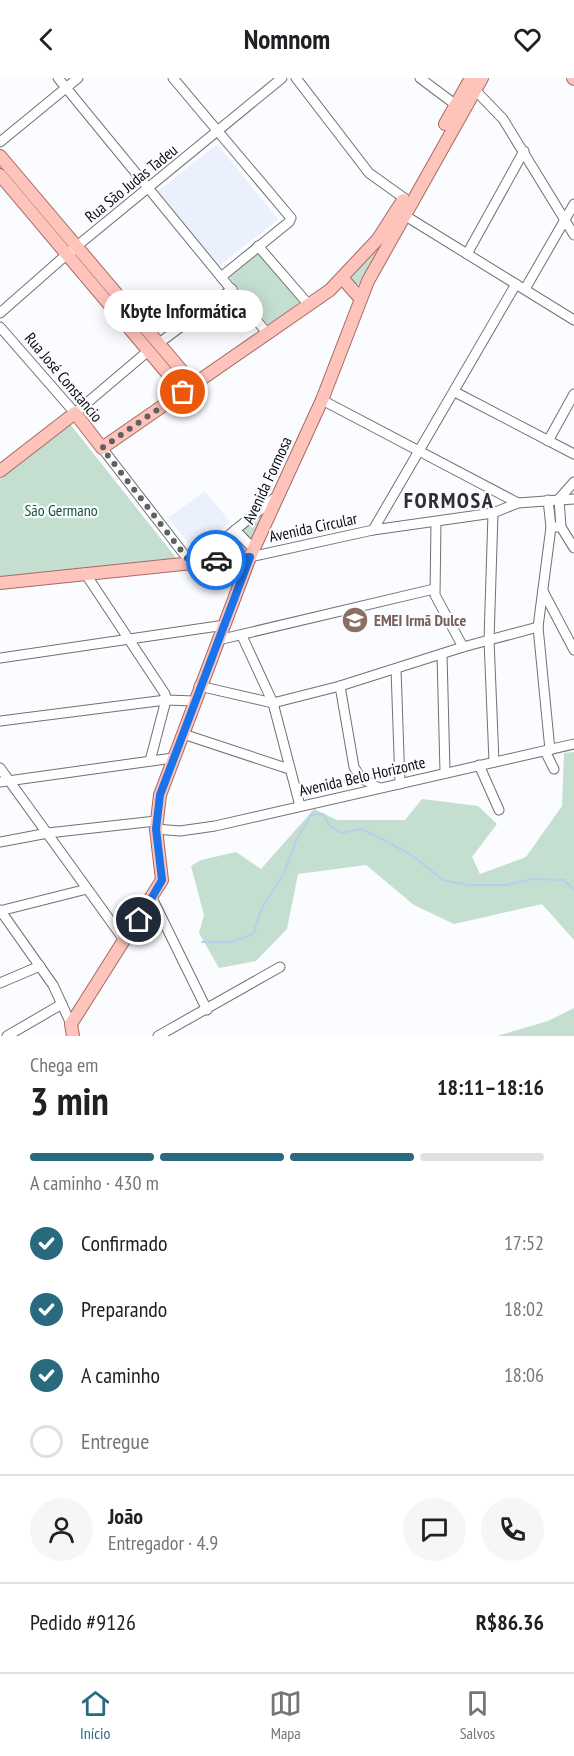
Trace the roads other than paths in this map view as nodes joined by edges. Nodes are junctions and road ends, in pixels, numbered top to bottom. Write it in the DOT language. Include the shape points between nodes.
graph roads {
  1 [pos="58,78"];
  2 [pos="78,78"];
  3 [pos="173,78"];
  4 [pos="282,78"];
  5 [pos="296,78"];
  6 [pos="420,78"];
  7 [pos="482,78"];
  8 [pos="473,84"];
  9 [pos="67,88"];
  10 [pos="456,105"];
  11 [pos="450,124"];
  12 [pos="217,131"];
  13 [pos="0,142"];
  14 [pos="524,151"];
  15 [pos="0,156"];
  16 [pos="427,164"];
  17 [pos="0,175"];
  18 [pos="149,189"];
  19 [pos="404,198"];
  20 [pos="574,204"];
  21 [pos="404,215"];
  22 [pos="565,220"];
  23 [pos="574,235"];
  24 [pos="383,242"];
  25 [pos="258,246"];
  26 [pos="71,251"];
  27 [pos="467,254"];
  28 [pos="221,277"];
  29 [pos="343,279"];
  30 [pos="521,287"];
  31 [pos="232,289"];
  32 [pos="360,298"];
  33 [pos="309,305"];
  34 [pos="0,313"];
  35 [pos="574,320"];
  36 [pos="0,327"];
  37 [pos="267,333"];
  38 [pos="159,343"];
  39 [pos="147,351"];
  40 [pos="188,388"];
  41 [pos="455,392"];
  42 [pos="574,394"];
  43 [pos="322,400"];
  44 [pos="75,413"];
  45 [pos="548,441"];
  46 [pos="102,448"];
  47 [pos="420,452"];
  48 [pos="574,454"];
  49 [pos="2,466"];
  50 [pos="574,482"];
  51 [pos="277,496"];
  52 [pos="559,499"];
  53 [pos="574,499"];
  54 [pos="548,500"];
  55 [pos="518,503"];
  56 [pos="492,513"];
  57 [pos="436,522"];
  58 [pos="556,527"];
  59 [pos="235,530"];
  60 [pos="373,530"];
  61 [pos="574,548"];
  62 [pos="252,553"];
  63 [pos="194,561"];
  64 [pos="85,573"];
  65 [pos="0,583"];
  66 [pos="434,590"];
  67 [pos="543,591"];
  68 [pos="225,625"];
  69 [pos="538,627"];
  70 [pos="242,636"];
  71 [pos="129,640"];
  72 [pos="218,640"];
  73 [pos="489,640"];
  74 [pos="463,647"];
  75 [pos="574,650"];
  76 [pos="442,654"];
  77 [pos="0,657"];
  78 [pos="396,669"];
  79 [pos="200,686"];
  80 [pos="340,686"];
  81 [pos="165,700"];
  82 [pos="195,701"];
  83 [pos="273,703"];
  84 [pos="0,721"];
  85 [pos="183,734"];
  86 [pos="574,744"];
  87 [pos="547,751"];
  88 [pos="173,758"];
  89 [pos="150,761"];
  90 [pos="494,762"];
  91 [pos="479,765"];
  92 [pos="0,768"];
  93 [pos="289,769"];
  94 [pos="554,769"];
  95 [pos="445,772"];
  96 [pos="5,781"];
  97 [pos="400,784"];
  98 [pos="379,788"];
  99 [pos="300,806"];
  100 [pos="499,810"];
  101 [pos="156,825"];
  102 [pos="48,833"];
  103 [pos="0,842"];
  104 [pos="87,889"];
  105 [pos="152,898"];
  106 [pos="0,911"];
  107 [pos="125,942"];
  108 [pos="40,966"];
  109 [pos="280,967"];
  110 [pos="0,983"];
  111 [pos="62,1005"];
  112 [pos="207,1010"];
  113 [pos="72,1030"];
  114 [pos="7,1036"];
  115 [pos="158,1036"];
  1 -- 9 [label="street"];
  2 -- 9 [label="street"];
  3 -- 12 [label="street"];
  4 -- 12 [label="street, Rua São Judas Tadeu"];
  5 -- 19 [label="street" via="369,173"];
  6 -- 10 [label="street"];
  7 -- 8 [label="main road, Avenida Formosa"];
  8 -- 10 [label="main road, Avenida Formosa"];
  8 -- 11 [label="main road, Avenida Formosa"];
  8 -- 14 [label="street" via="496,108"];
  9 -- 13 [label="street"];
  9 -- 18 [label="street"];
  10 -- 11 [label="main road, Avenida Formosa"];
  11 -- 16 [label="main road, Avenida Formosa"];
  12 -- 18 [label="street, Rua São Judas Tadeu"];
  12 -- 25 [label="street" via="291,219"];
  14 -- 22 [label="street"];
  14 -- 27 [label="street"];
  15 -- 26 [label="main road"];
  16 -- 19 [label="main road, Avenida Formosa"];
  16 -- 21 [label="main road, Avenida Formosa"];
  17 -- 26 [label="main road"];
  18 -- 26 [label="street, Rua São Judas Tadeu"];
  18 -- 28 [label="street"];
  19 -- 24 [label="main road, Avenida Formosa"];
  20 -- 22 [label="street"];
  21 -- 24 [label="main road, Avenida Formosa"];
  21 -- 27 [label="street"];
  22 -- 23 [label="street"];
  22 -- 30 [label="street"];
  24 -- 29 [label="main road, Avenida Formosa"];
  24 -- 32 [label="main road, Avenida Formosa"];
  25 -- 28 [label="street"];
  25 -- 33 [label="street"];
  26 -- 34 [label="street, Rua São Judas Tadeu"];
  26 -- 38 [label="main road"];
  26 -- 39 [label="main road"];
  27 -- 30 [label="street"];
  28 -- 31 [label="street"];
  29 -- 32 [label="main road"];
  29 -- 33 [label="main road, Avenida Formosa"];
  30 -- 35 [label="street"];
  30 -- 41 [label="street"];
  31 -- 37 [label="street"];
  31 -- 38 [label="street"];
  32 -- 43 [label="main road, Avenida Formosa"];
  33 -- 37 [label="main road, Avenida Formosa"];
  36 -- 44 [label="street, Rua José Constancio"];
  37 -- 40 [label="main road, Avenida Formosa"];
  38 -- 40 [label="main road"];
  39 -- 40 [label="main road"];
  39 -- 44 [label="street"];
  40 -- 46 [label="main road, Avenida Formosa"];
  41 -- 45 [label="street"];
  41 -- 47 [label="street"];
  42 -- 45 [label="street"];
  43 -- 47 [label="street"];
  43 -- 51 [label="main road, Avenida Formosa"];
  44 -- 46 [label="main road, Rua José Constancio"];
  44 -- 49 [label="main road"];
  45 -- 48 [label="street"];
  46 -- 63 [label="street, Rua José Constancio"];
  47 -- 55 [label="street"];
  47 -- 60 [label="street"];
  50 -- 52 [label="street"];
  51 -- 59 [label="street"];
  51 -- 62 [label="main road, Avenida Formosa"];
  52 -- 53 [label="street, Avenida Circular"];
  52 -- 54 [label="street, Avenida Circular"];
  52 -- 58 [label="street"];
  54 -- 55 [label="street, Avenida Circular"];
  54 -- 58 [label="street"];
  55 -- 56 [label="street, Avenida Circular"];
  56 -- 57 [label="street, Avenida Circular"];
  56 -- 73 [label="street"];
  57 -- 60 [label="street, Avenida Circular"];
  57 -- 66 [label="street"];
  58 -- 61 [label="street"];
  58 -- 67 [label="street"];
  59 -- 62 [label="street"];
  59 -- 63 [label="street"];
  60 -- 62 [label="street, Avenida Circular"];
  62 -- 63 [label="main road, Avenida Circular"];
  62 -- 68 [label="main road, Avenida Formosa"];
  63 -- 64 [label="main road, Avenida Circular"];
  64 -- 65 [label="main road, Avenida Circular"];
  64 -- 71 [label="street"];
  66 -- 70 [label="street"];
  66 -- 74 [label="street"];
  67 -- 69 [label="street"];
  67 -- 75 [label="street"];
  68 -- 71 [label="street"];
  68 -- 72 [label="main road, Avenida Formosa"];
  69 -- 73 [label="street"];
  69 -- 87 [label="street"];
  70 -- 72 [label="street"];
  70 -- 83 [label="street"];
  71 -- 77 [label="street"];
  71 -- 81 [label="street" via="160,684"];
  72 -- 79 [label="main road, Avenida Formosa"];
  73 -- 74 [label="street"];
  73 -- 90 [label="street"];
  74 -- 76 [label="street"];
  76 -- 78 [label="street"];
  76 -- 95 [label="street"];
  78 -- 80 [label="street"];
  78 -- 97 [label="street"];
  79 -- 82 [label="main road, Avenida Formosa"];
  79 -- 83 [label="street"];
  80 -- 83 [label="street"];
  80 -- 98 [label="street" via="354,767 361,778"];
  81 -- 82 [label="street"];
  81 -- 84 [label="street"];
  81 -- 89 [label="street"];
  82 -- 85 [label="main road, Avenida Formosa"];
  83 -- 93 [label="street"];
  85 -- 88 [label="main road, Avenida Formosa"];
  85 -- 93 [label="street"];
  86 -- 87 [label="street, Avenida Belo Horizonte"];
  87 -- 90 [label="street, Avenida Belo Horizonte"];
  87 -- 94 [label="street"];
  88 -- 89 [label="street"];
  88 -- 101 [label="main road, Avenida Formosa" via="160,795"];
  89 -- 96 [label="street"];
  90 -- 91 [label="street, Avenida Belo Horizonte"];
  91 -- 95 [label="street, Avenida Belo Horizonte"];
  91 -- 100 [label="street"];
  92 -- 96 [label="street"];
  93 -- 99 [label="street"];
  95 -- 97 [label="street, Avenida Belo Horizonte"];
  96 -- 102 [label="street"];
  97 -- 98 [label="street, Avenida Belo Horizonte"];
  98 -- 99 [label="street, Avenida Belo Horizonte"];
  99 -- 101 [label="street, Avenida Belo Horizonte" via="195,830"];
  101 -- 102 [label="street, Avenida Belo Horizonte"];
  101 -- 105 [label="main road, Avenida Formosa" via="162,874"];
  102 -- 103 [label="street, Avenida Belo Horizonte"];
  102 -- 104 [label="street"];
  104 -- 106 [label="street"];
  104 -- 107 [label="street"];
  105 -- 107 [label="main road, Avenida Formosa"];
  105 -- 112 [label="street"];
  106 -- 108 [label="street"];
  107 -- 113 [label="main road, Avenida Formosa"];
  108 -- 110 [label="street"];
  108 -- 111 [label="street"];
  109 -- 112 [label="street"];
  111 -- 113 [label="street"];
  111 -- 114 [label="street"];
  112 -- 115 [label="street"];
}
